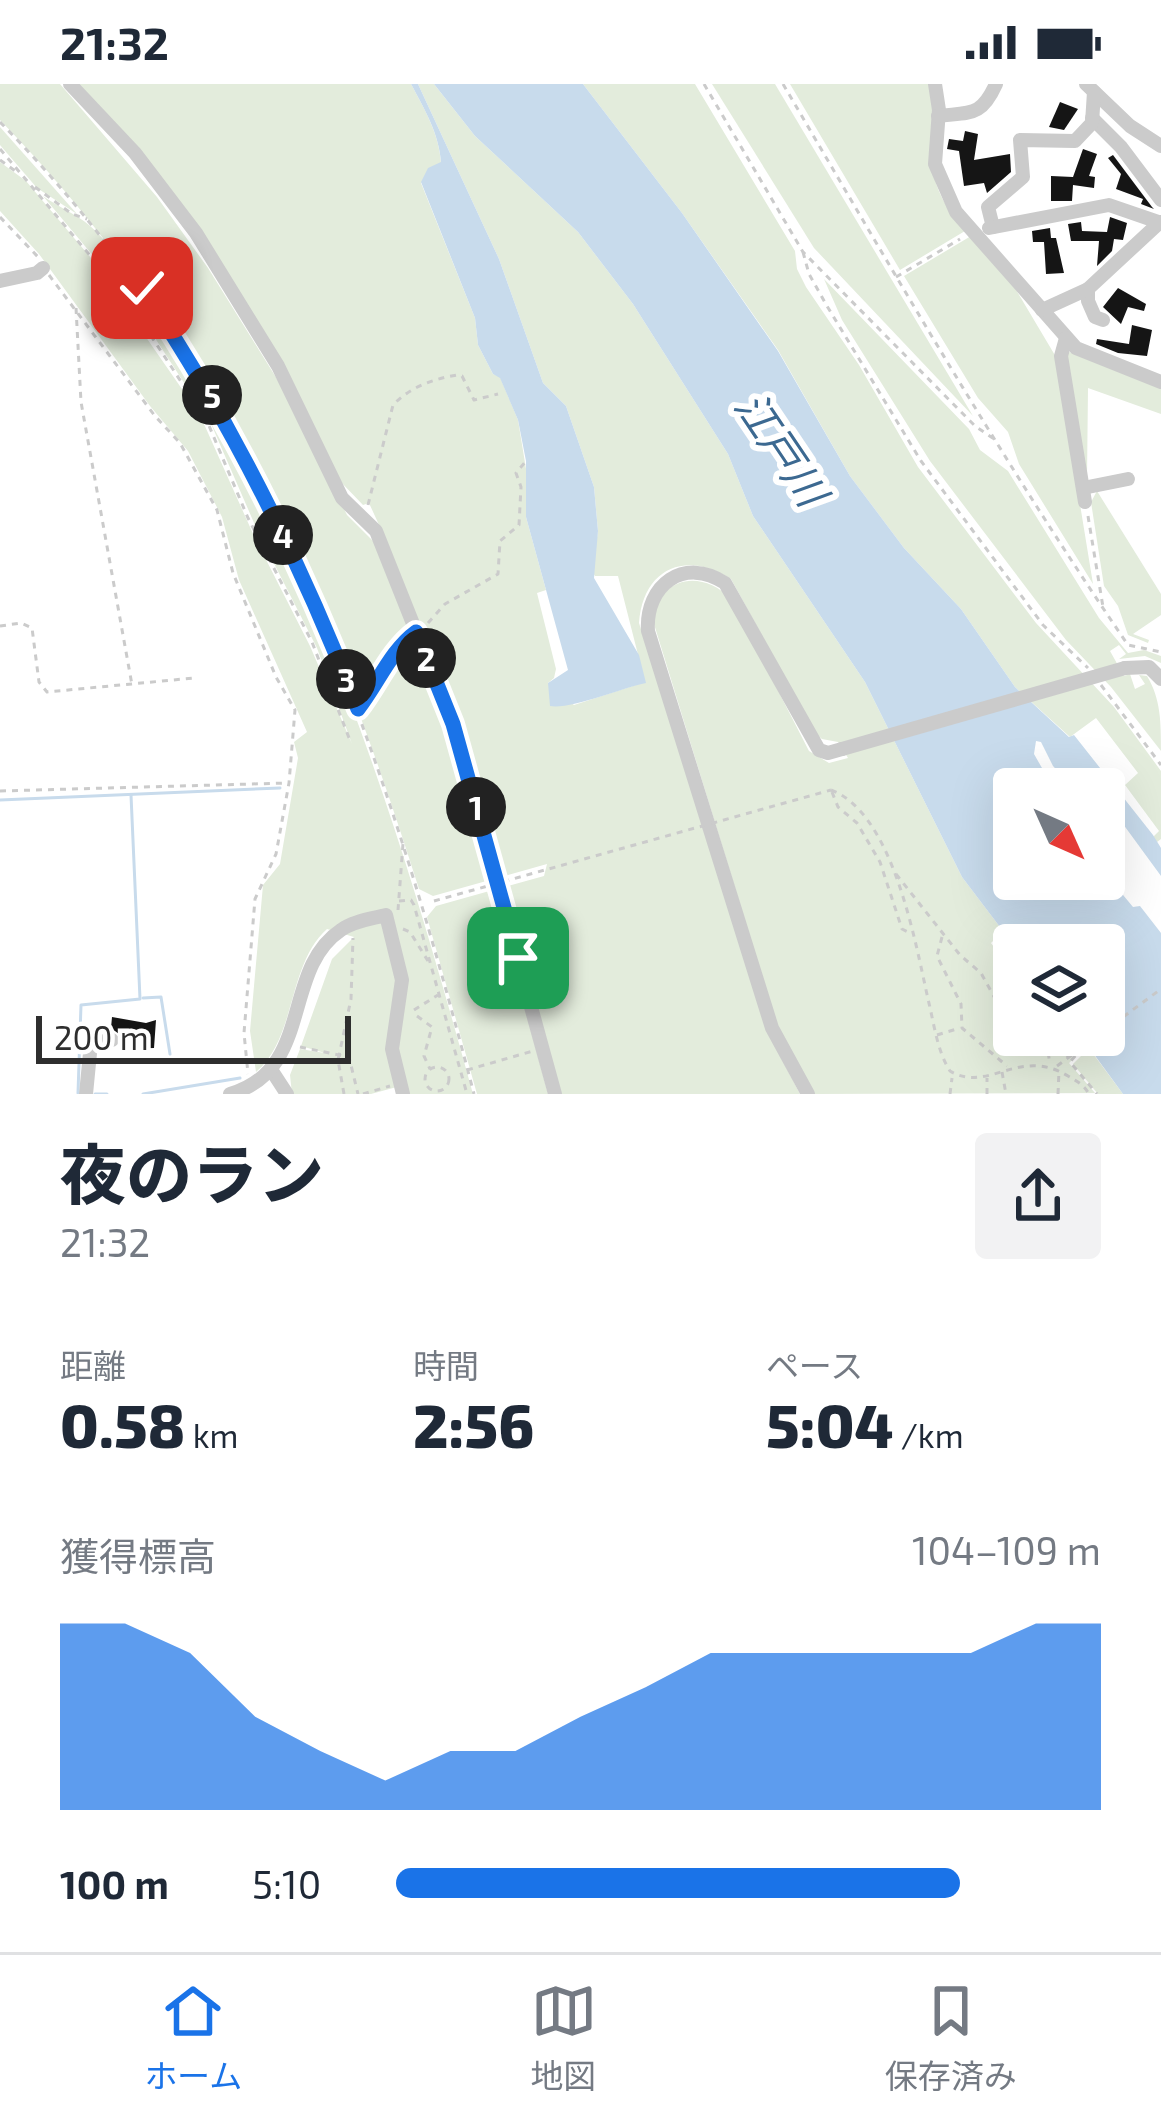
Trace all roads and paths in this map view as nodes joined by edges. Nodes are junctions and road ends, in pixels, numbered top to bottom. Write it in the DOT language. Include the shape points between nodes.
graph roads {
  1 [pos="70,84"];
  2 [pos="704,84"];
  3 [pos="783,84"];
  4 [pos="935,84"];
  5 [pos="996,84"];
  6 [pos="1096,87"];
  7 [pos="938,116"];
  8 [pos="1092,118"];
  9 [pos="0,122"];
  10 [pos="1161,146"];
  11 [pos="0,148"];
  12 [pos="0,160"];
  13 [pos="28,180"];
  14 [pos="1161,200"];
  15 [pos="0,217"];
  16 [pos="89,219"];
  17 [pos="1160,223"];
  18 [pos="993,227"];
  19 [pos="970,233"];
  20 [pos="803,252"];
  21 [pos="43,268"];
  22 [pos="896,277"];
  23 [pos="0,281"];
  24 [pos="1088,289"];
  25 [pos="76,306"];
  26 [pos="1042,310"];
  27 [pos="1103,320"];
  28 [pos="1066,338"];
  29 [pos="1161,382"];
  30 [pos="498,394"];
  31 [pos="998,442"];
  32 [pos="526,461"];
  33 [pos="1128,479"];
  34 [pos="1084,495"];
  35 [pos="362,517"];
  36 [pos="1103,608"];
  37 [pos="0,626"];
  38 [pos="416,630"];
  39 [pos="1161,652"];
  40 [pos="194,678"];
  41 [pos="1161,679"];
  42 [pos="132,685"];
  43 [pos="358,709"];
  44 [pos="351,743"];
  45 [pos="1161,765"];
  46 [pos="289,783"];
  47 [pos="831,790"];
  48 [pos="0,791"];
  49 [pos="405,844"];
  50 [pos="895,872"];
  51 [pos="398,902"];
  52 [pos="422,904"];
  53 [pos="414,905"];
  54 [pos="394,918"];
  55 [pos="912,934"];
  56 [pos="943,934"];
  57 [pos="354,936"];
  58 [pos="430,961"];
  59 [pos="992,989"];
  60 [pos="1161,989"];
  61 [pos="440,994"];
  62 [pos="413,1011"];
  63 [pos="1125,1016"];
  64 [pos="411,1022"];
  65 [pos="962,1028"];
  66 [pos="937,1035"];
  67 [pos="112,1040"];
  68 [pos="297,1046"];
  69 [pos="542,1049"];
  70 [pos="339,1055"];
  71 [pos="1050,1056"];
  72 [pos="1072,1056"];
  73 [pos="1076,1056"];
  74 [pos="1069,1058"];
  75 [pos="1055,1067"];
  76 [pos="430,1069"];
  77 [pos="1005,1069"];
  78 [pos="467,1070"];
  79 [pos="272,1071"];
  80 [pos="460,1072"];
  81 [pos="954,1075"];
  82 [pos="448,1076"];
  83 [pos="987,1077"];
  84 [pos="425,1083"];
  85 [pos="250,1088"];
  86 [pos="403,1089"];
  87 [pos="444,1092"];
  88 [pos="86,1094"];
  89 [pos="230,1094"];
  90 [pos="287,1094"];
  91 [pos="344,1094"];
  92 [pos="361,1094"];
  93 [pos="466,1094"];
  94 [pos="474,1094"];
  95 [pos="555,1094"];
  96 [pos="808,1094"];
  97 [pos="950,1094"];
  98 [pos="987,1094"];
  99 [pos="1006,1094"];
  100 [pos="1058,1094"];
  101 [pos="1093,1094"];
  1 -- 35 [label="street" via="196,233 278,366 342,498"];
  2 -- 20 [label="path"];
  3 -- 22 [label="path"];
  4 -- 7 [label="street"];
  5 -- 7 [label="street" via="978,112"];
  6 -- 8 [label="street"];
  6 -- 10 [label="street" via="1108,106"];
  7 -- 19 [label="street" via="935,164"];
  8 -- 14 [label="street"];
  8 -- 18 [label="street" via="1075,142 1020,140 1023,177 988,207"];
  9 -- 16 [label="path"];
  11 -- 13 [label="path"];
  12 -- 13 [label="path"];
  13 -- 16 [label="path"];
  13 -- 44 [label="path" via="126,298 207,421"];
  15 -- 21 [label="path"];
  16 -- 43 [label="path" via="219,407"];
  17 -- 18 [label="street" via="1109,205"];
  17 -- 24 [label="street"];
  18 -- 19 [label="street"];
  19 -- 22 [label="path"];
  19 -- 26 [label="street"];
  20 -- 31 [label="path"];
  20 -- 45 [label="path" via="921,461"];
  21 -- 23 [label="street"];
  21 -- 25 [label="path"];
  22 -- 31 [label="path"];
  24 -- 26 [label="street"];
  24 -- 27 [label="street"];
  25 -- 42 [label="path" via="81,402"];
  25 -- 46 [label="path" via="181,442 217,510 233,573 296,710"];
  26 -- 28 [label="street"];
  28 -- 29 [label="street" via="1091,357"];
  28 -- 34 [label="street" via="1060,352"];
  30 -- 35 [label="path" via="474,400 458,375 399,398"];
  31 -- 36 [label="path"];
  32 -- 38 [label="path" via="516,473 519,525 500,542 498,574"];
  33 -- 34 [label="street"];
  34 -- 36 [label="path"];
  35 -- 38 [label="street" via="376,531"];
  36 -- 39 [label="path" via="1128,645"];
  37 -- 42 [label="path" via="32,628 46,692"];
  38 -- 43 [label="path"];
  38 -- 69 [label="street" via="453,724"];
  40 -- 42 [label="path"];
  41 -- 96 [label="street, bridge" via="1149,667 1125,668 828,753 814,743 724,583 690,572 657,589 648,631 772,1028"];
  43 -- 49 [label="path"];
  46 -- 48 [label="path"];
  46 -- 85 [label="path" via="275,854 255,899 244,1033"];
  47 -- 50 [label="path" via="868,823"];
  47 -- 52 [label="path, bridge"];
  47 -- 55 [label="path" via="880,862 902,929"];
  49 -- 51 [label="path"];
  49 -- 52 [label="path"];
  50 -- 55 [label="path"];
  50 -- 56 [label="path"];
  51 -- 53 [label="path"];
  51 -- 54 [label="path"];
  52 -- 53 [label="path"];
  52 -- 78 [label="path"];
  53 -- 58 [label="path"];
  54 -- 58 [label="path"];
  54 -- 79 [label="street" via="344,928 325,945"];
  54 -- 86 [label="street" via="403,980 392,1049"];
  55 -- 66 [label="path"];
  56 -- 59 [label="path"];
  56 -- 65 [label="path" via="937,956 961,1004"];
  57 -- 70 [label="path"];
  58 -- 61 [label="path"];
  60 -- 63 [label="path"];
  61 -- 62 [label="path"];
  61 -- 80 [label="path"];
  62 -- 64 [label="path"];
  62 -- 76 [label="path" via="432,1027 424,1056"];
  65 -- 66 [label="path"];
  65 -- 77 [label="path"];
  66 -- 81 [label="path"];
  67 -- 88 [label="street" via="91,1043"];
  68 -- 70 [label="path"];
  69 -- 78 [label="path"];
  69 -- 95 [label="street"];
  70 -- 91 [label="path"];
  70 -- 92 [label="path" via="349,1057"];
  71 -- 75 [label="path"];
  72 -- 74 [label="path"];
  73 -- 101 [label="path" via="1070,1062"];
  74 -- 75 [label="path"];
  75 -- 77 [label="path"];
  75 -- 100 [label="path"];
  75 -- 101 [label="path"];
  76 -- 82 [label="path"];
  76 -- 84 [label="path"];
  77 -- 83 [label="path"];
  77 -- 99 [label="path"];
  78 -- 80 [label="path"];
  78 -- 94 [label="path"];
  79 -- 85 [label="street"];
  79 -- 90 [label="street"];
  80 -- 82 [label="path"];
  80 -- 93 [label="path"];
  81 -- 83 [label="path"];
  81 -- 97 [label="path"];
  82 -- 87 [label="path"];
  83 -- 98 [label="path"];
  84 -- 86 [label="path"];
  84 -- 87 [label="path"];
  85 -- 89 [label="street"];
  86 -- 92 [label="path"];
}
